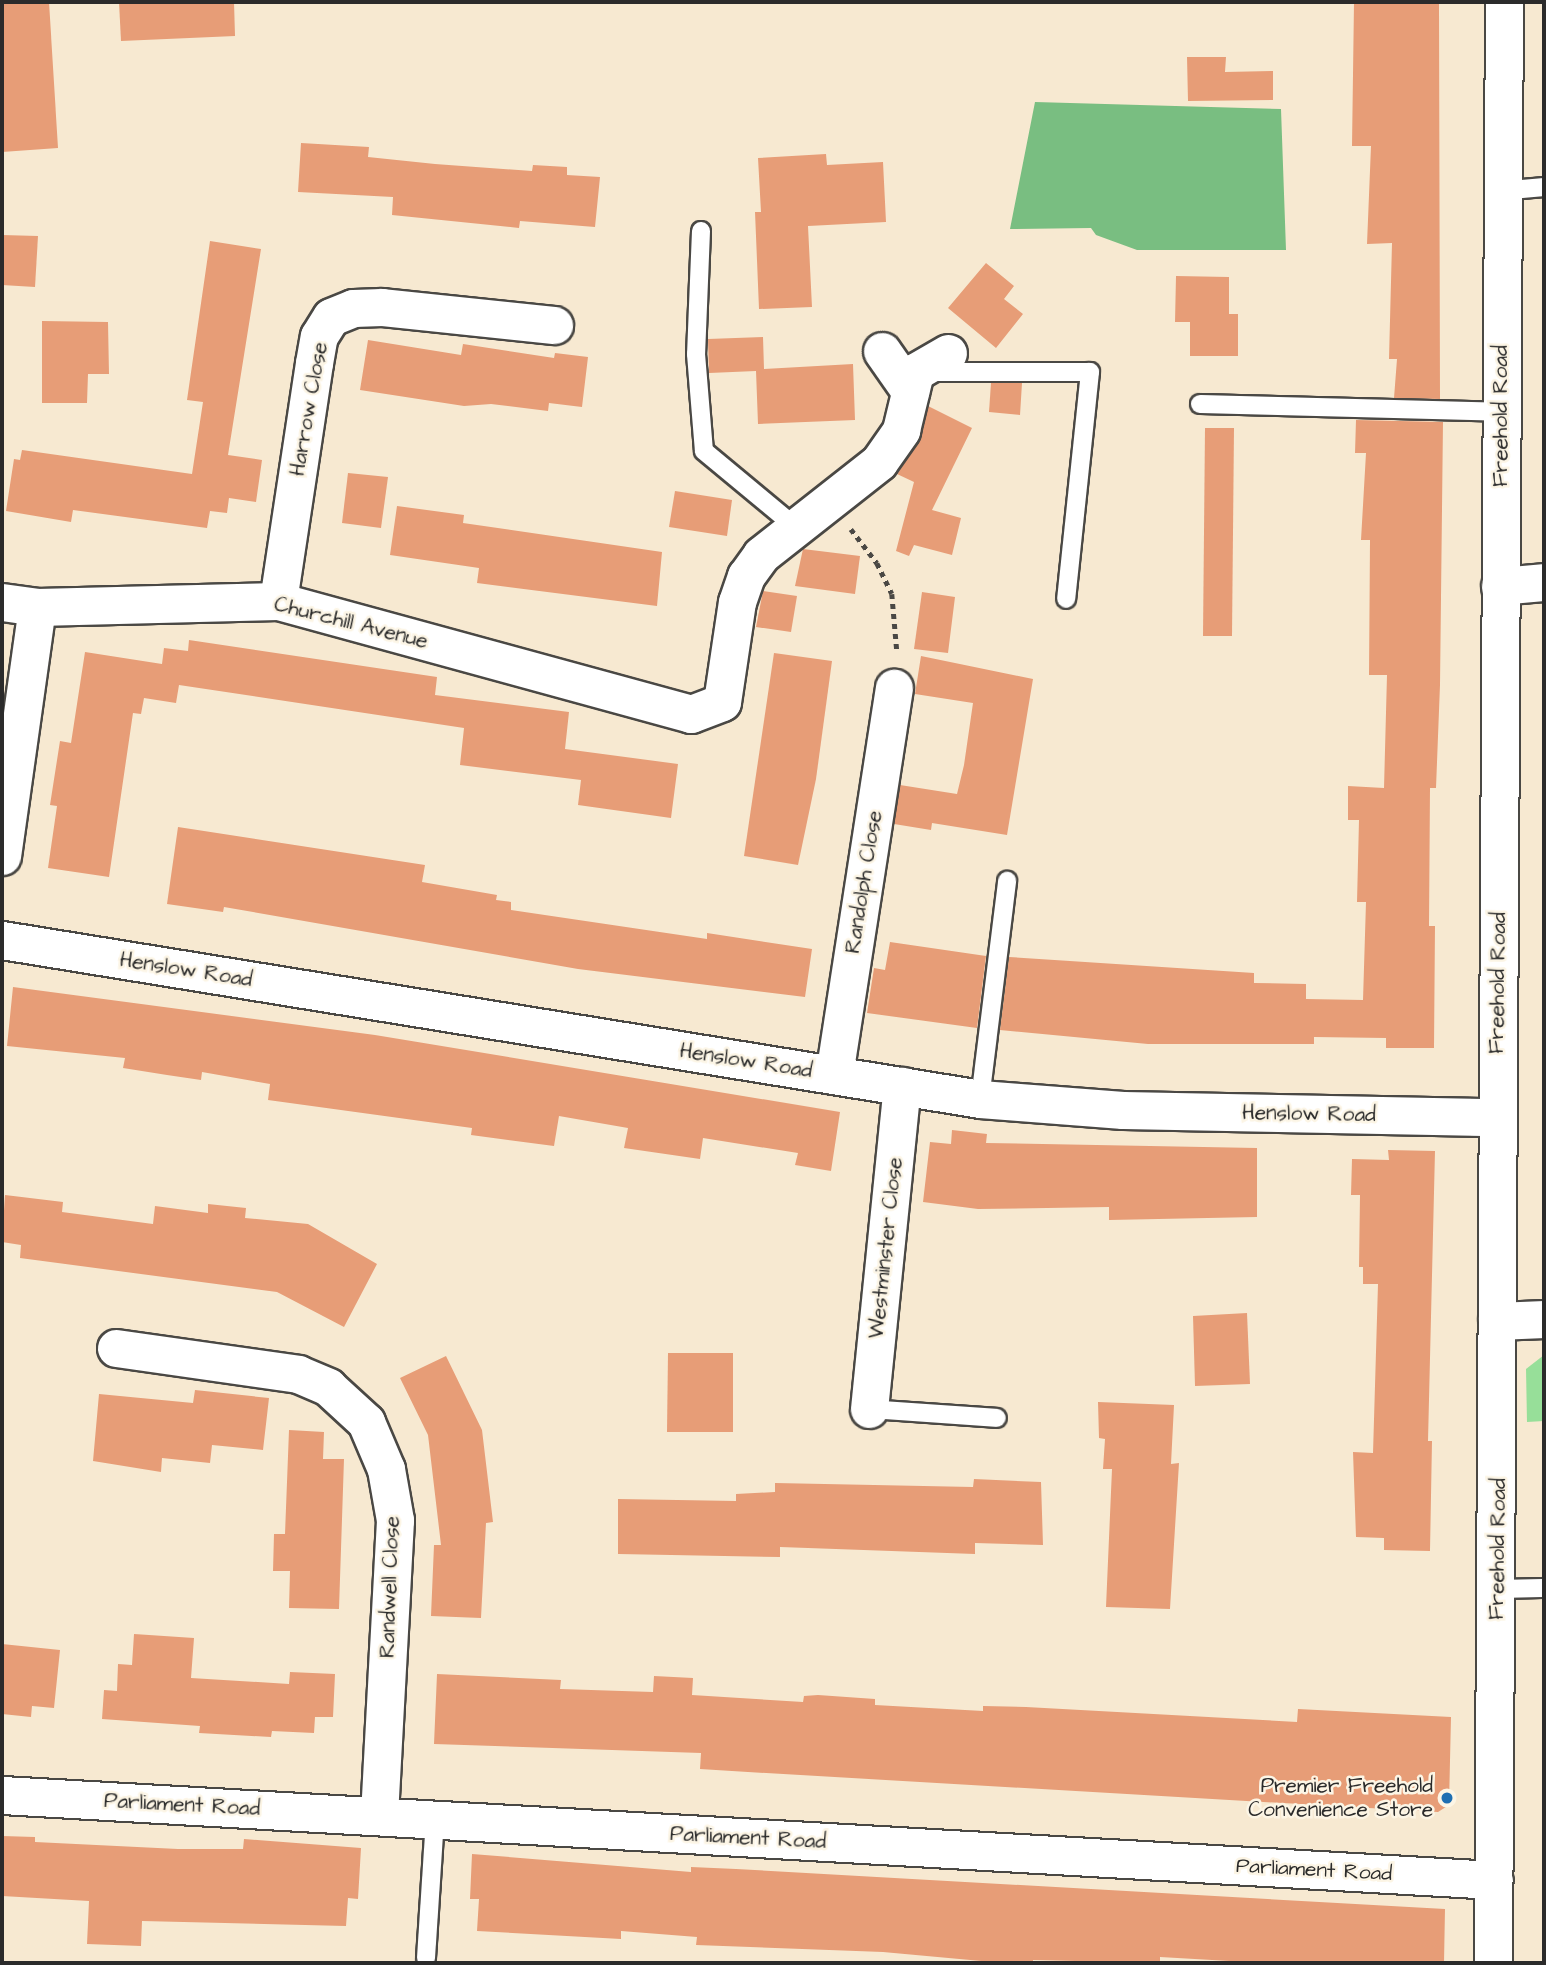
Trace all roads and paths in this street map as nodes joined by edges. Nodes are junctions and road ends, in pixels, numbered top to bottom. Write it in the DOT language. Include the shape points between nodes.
graph roads {
  1 [pos="1504,2"];
  2 [pos="1544,187"];
  3 [pos="1500,191"];
  4 [pos="701,231"];
  5 [pos="554,325"];
  6 [pos="882,351"];
  7 [pos="948,354"];
  8 [pos="912,382"];
  9 [pos="1200,404"];
  10 [pos="1501,412"];
  11 [pos="832,503"];
  12 [pos="798,529"];
  13 [pos="1544,582"];
  14 [pos="1500,586"];
  15 [pos="1066,599"];
  16 [pos="278,601"];
  17 [pos="2,602"];
  18 [pos="37,607"];
  19 [pos="894,688"];
  20 [pos="2,856"];
  21 [pos="1007,881"];
  22 [pos="2,940"];
  23 [pos="834,1075"];
  24 [pos="902,1086"];
  25 [pos="980,1099"];
  26 [pos="1496,1117"];
  27 [pos="1544,1319"];
  28 [pos="1497,1321"];
  29 [pos="116,1348"];
  30 [pos="869,1409"];
  31 [pos="997,1418"];
  32 [pos="1544,1588"];
  33 [pos="1497,1589"];
  34 [pos="2,1795"];
  35 [pos="379,1816"];
  36 [pos="435,1820"];
  37 [pos="1494,1880"];
  38 [pos="426,1958"];
  39 [pos="1493,1963"];
  1 -- 3 [label="street, Freehold Road"];
  2 -- 3 [label="lane"];
  3 -- 10 [label="street, Freehold Road"];
  4 -- 12 [label="lane" via="696,354 704,452"];
  5 -- 16 [label="street, Harrow Close" via="382,307 353,308 331,317 319,336"];
  6 -- 8 [label="street"];
  7 -- 8 [label="street"];
  8 -- 11 [label="street" via="901,430 879,462"];
  8 -- 15 [label="lane" via="1090,372"];
  9 -- 10 [label="lane"];
  10 -- 14 [label="street, Freehold Road"];
  11 -- 12 [label="street"];
  11 -- 19 [label="path" via="877,563 892,594 898,640"];
  12 -- 16 [label="street, Churchill Avenue" via="761,555 746,576 722,702 691,714"];
  13 -- 14 [label="street"];
  14 -- 26 [label="street, Freehold Road"];
  16 -- 18 [label="street, Churchill Avenue"];
  17 -- 18 [label="street, Churchill Avenue"];
  18 -- 20 [label="street"];
  19 -- 23 [label="street, Randolph Close"];
  21 -- 25 [label="lane"];
  22 -- 23 [label="street, Henslow Road"];
  23 -- 24 [label="street, Henslow Road"];
  24 -- 25 [label="street, Henslow Road"];
  24 -- 30 [label="street, Westminster Close"];
  25 -- 26 [label="street, Henslow Road" via="1123,1110"];
  26 -- 28 [label="street, Freehold Road"];
  27 -- 28 [label="street"];
  28 -- 33 [label="street, Freehold Road"];
  29 -- 35 [label="street, Randwell Close" via="298,1374 328,1387 366,1422 386,1469 395,1520"];
  30 -- 31 [label="lane"];
  32 -- 33 [label="lane"];
  33 -- 37 [label="street, Freehold Road"];
  34 -- 35 [label="street, Parliament Road"];
  35 -- 36 [label="street, Parliament Road"];
  36 -- 37 [label="street, Parliament Road"];
  36 -- 38 [label="lane"];
  37 -- 39 [label="street, Freehold Road"];
}
